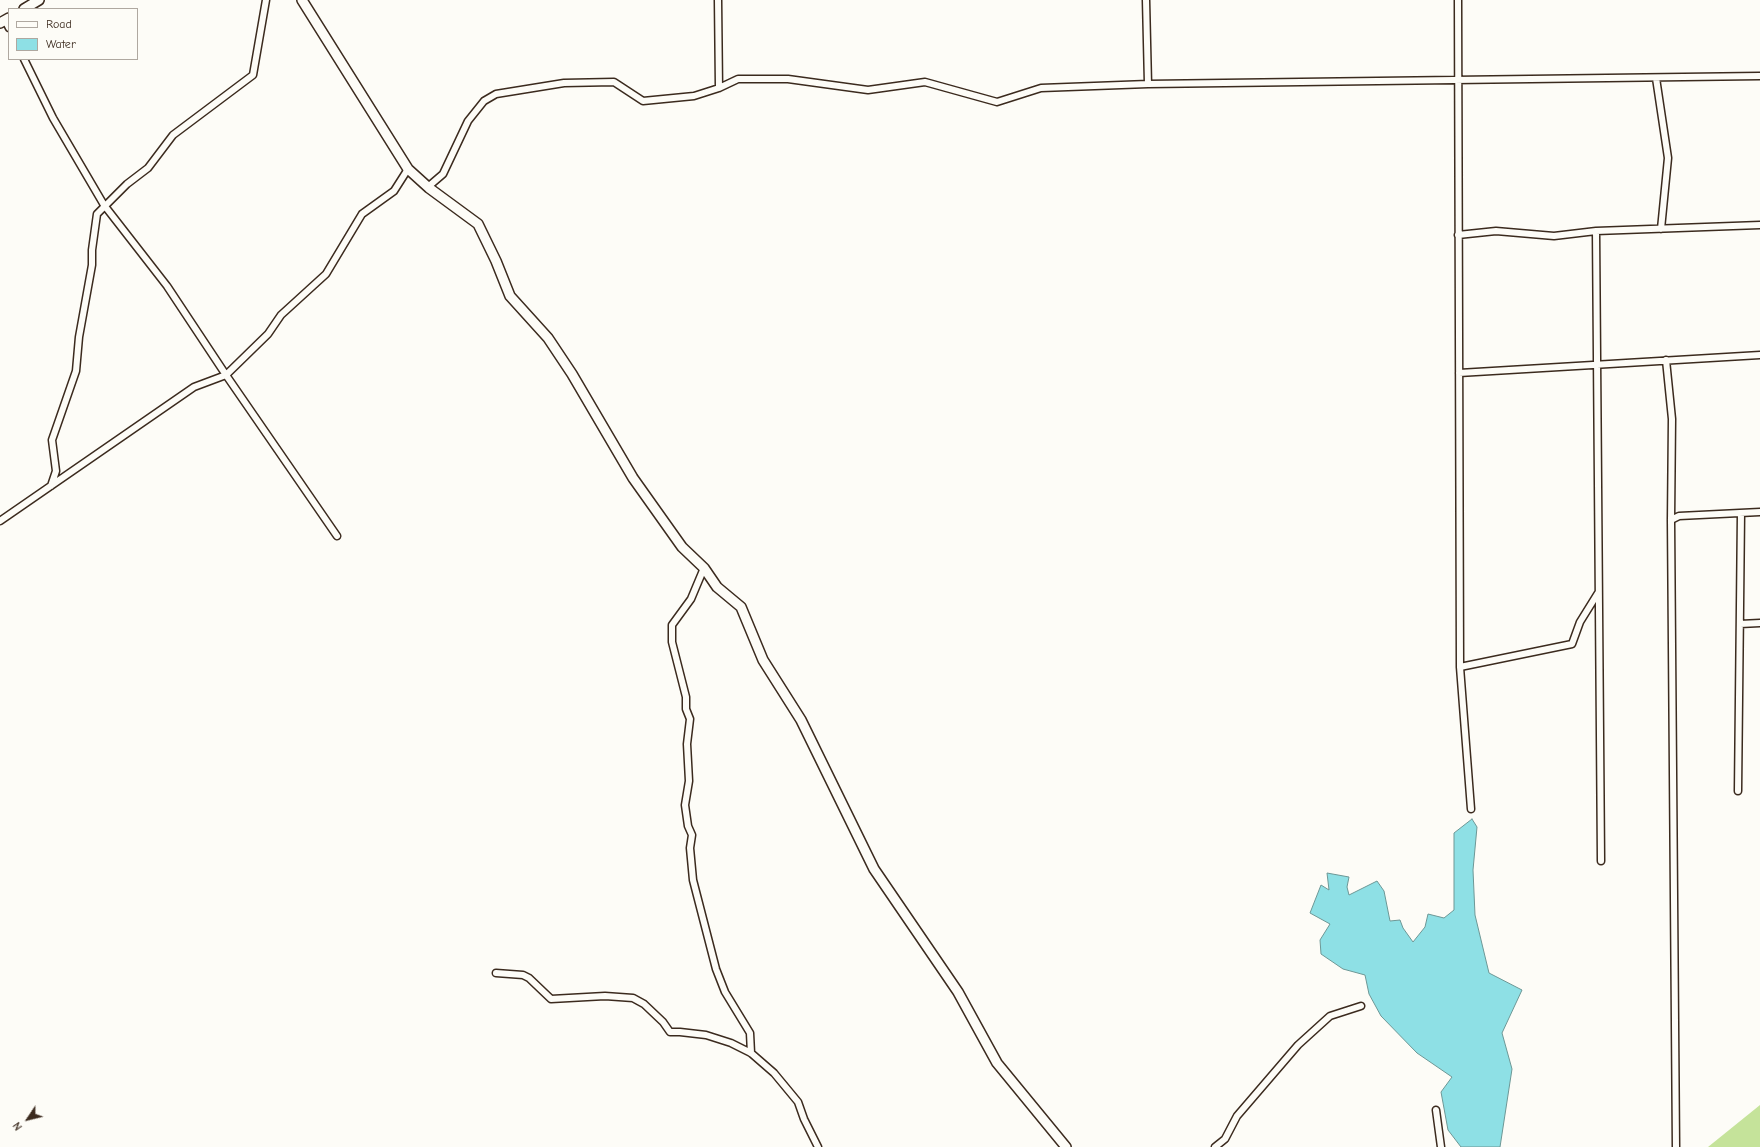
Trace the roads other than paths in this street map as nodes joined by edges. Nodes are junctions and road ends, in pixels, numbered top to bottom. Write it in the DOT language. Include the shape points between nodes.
graph roads {
  1 [pos="39,0"];
  2 [pos="266,0"];
  3 [pos="302,0"];
  4 [pos="718,0"];
  5 [pos="1146,0"];
  6 [pos="1458,0"];
  7 [pos="26,8"];
  8 [pos="24,60"];
  9 [pos="1760,76"];
  10 [pos="1656,78"];
  11 [pos="1457,80"];
  12 [pos="1148,84"];
  13 [pos="719,88"];
  14 [pos="408,169"];
  15 [pos="429,186"];
  16 [pos="104,205"];
  17 [pos="1760,225"];
  18 [pos="1661,229"];
  19 [pos="1596,231"];
  20 [pos="1458,235"];
  21 [pos="1760,355"];
  22 [pos="1666,360"];
  23 [pos="1596,364"];
  24 [pos="1459,373"];
  25 [pos="226,374"];
  26 [pos="51,486"];
  27 [pos="1760,512"];
  28 [pos="1741,513"];
  29 [pos="1671,520"];
  30 [pos="0,521"];
  31 [pos="337,536"];
  32 [pos="704,568"];
  33 [pos="1598,593"];
  34 [pos="1760,623"];
  35 [pos="1740,624"];
  36 [pos="1460,667"];
  37 [pos="1738,791"];
  38 [pos="1471,809"];
  39 [pos="1601,861"];
  40 [pos="496,973"];
  41 [pos="1361,1006"];
  42 [pos="751,1054"];
  43 [pos="1436,1110"];
  44 [pos="818,1147"];
  45 [pos="1066,1147"];
  46 [pos="1215,1147"];
  47 [pos="1441,1147"];
  48 [pos="1676,1147"];
  1 -- 7 [label="street"];
  2 -- 16 [label="street" via="253,75 173,135 148,168"];
  3 -- 14 [label="street"];
  4 -- 13 [label="street"];
  5 -- 12 [label="street"];
  6 -- 11 [label="street"];
  8 -- 16 [label="street" via="53,118"];
  9 -- 10 [label="street"];
  10 -- 11 [label="street"];
  10 -- 18 [label="street" via="1668,158"];
  11 -- 12 [label="street"];
  11 -- 20 [label="street"];
  12 -- 13 [label="street" via="1041,88 997,102 925,82 868,90 788,79 738,79"];
  13 -- 15 [label="street" via="694,96 643,101 614,82 564,83 496,94 484,102 468,121 443,174"];
  14 -- 15 [label="street"];
  14 -- 25 [label="street" via="394,192 362,214 326,274 281,315 268,334"];
  15 -- 32 [label="street" via="478,224 510,296 548,338 633,478 682,547"];
  16 -- 25 [label="street" via="167,286"];
  16 -- 26 [label="street" via="97,214 76,371 52,440 56,472"];
  17 -- 18 [label="street"];
  18 -- 19 [label="street"];
  19 -- 20 [label="street" via="1554,236 1496,231"];
  19 -- 23 [label="street"];
  20 -- 24 [label="street"];
  21 -- 22 [label="street"];
  22 -- 23 [label="street"];
  22 -- 29 [label="street" via="1672,419"];
  23 -- 24 [label="street"];
  23 -- 33 [label="street"];
  24 -- 36 [label="street"];
  25 -- 26 [label="street" via="194,387"];
  25 -- 31 [label="street"];
  26 -- 30 [label="street"];
  27 -- 28 [label="street"];
  28 -- 29 [label="street" via="1679,516"];
  28 -- 35 [label="street"];
  29 -- 48 [label="street"];
  32 -- 42 [label="street" via="691,599 672,625 672,642 690,719 687,744 689,781 685,805 692,835 690,848 693,880 716,969 725,992 750,1032"];
  32 -- 45 [label="street" via="717,587 741,607 762,660 801,720 874,869 958,992 997,1063"];
  33 -- 36 [label="street" via="1580,622 1572,644"];
  33 -- 39 [label="street"];
  34 -- 35 [label="street"];
  35 -- 37 [label="street"];
  36 -- 38 [label="street"];
  40 -- 42 [label="street" via="529,978 551,999 605,996 633,998 644,1004 670,1032 706,1035"];
  41 -- 46 [label="street" via="1330,1016 1298,1045 1237,1116 1225,1139"];
  42 -- 44 [label="street" via="774,1073 798,1102"];
  43 -- 47 [label="street"];
}
